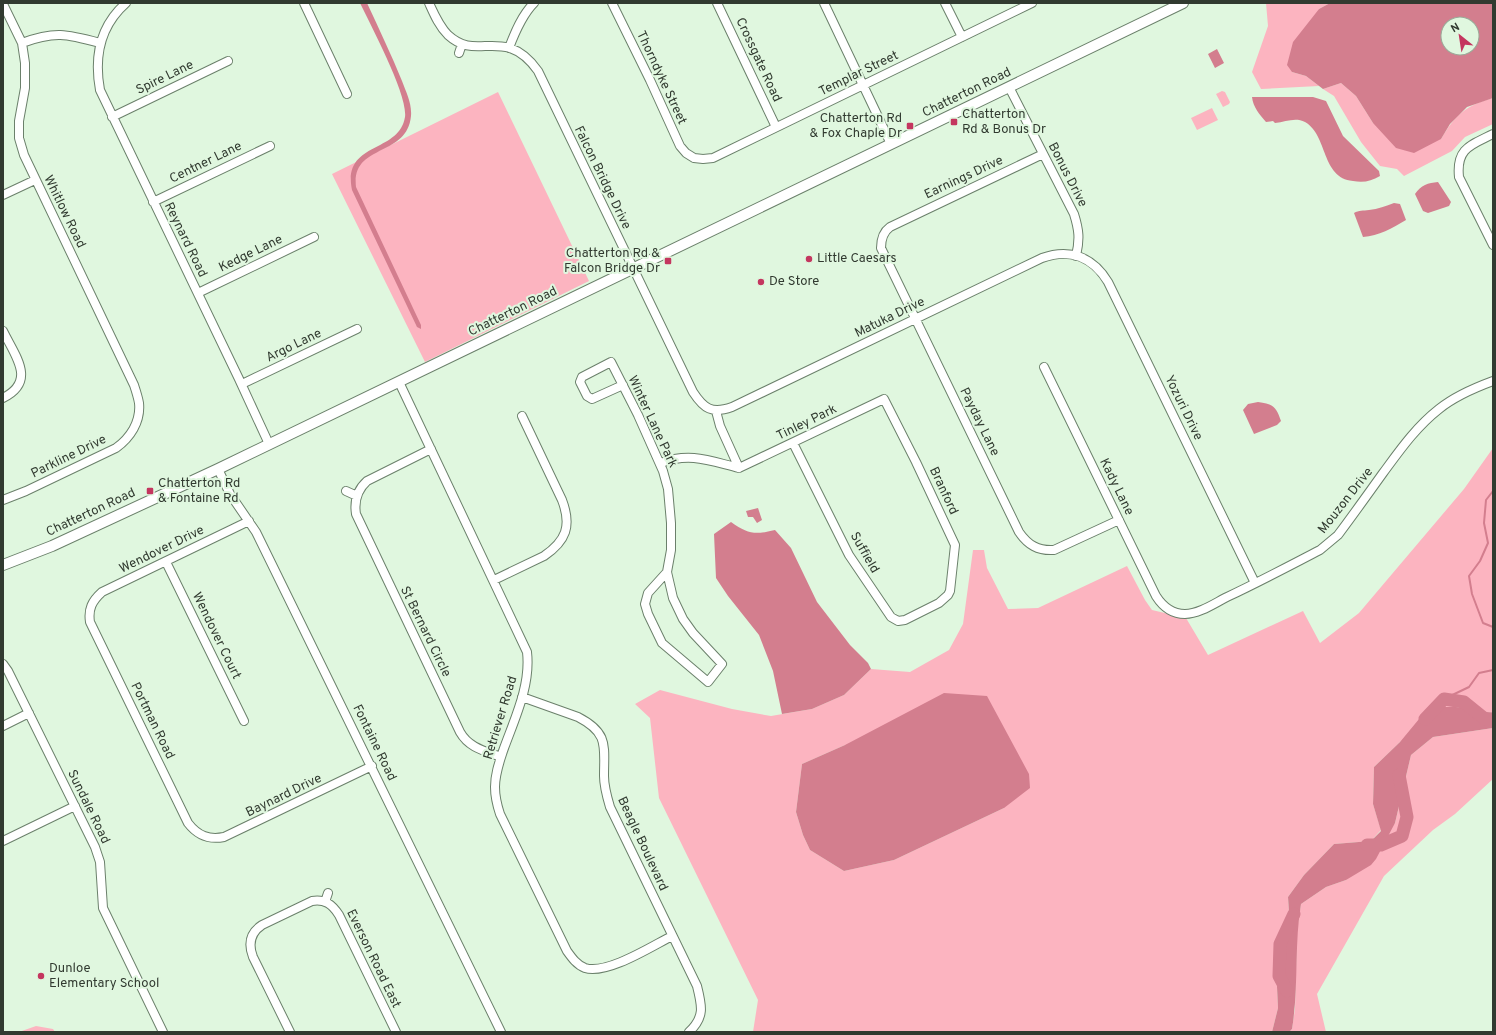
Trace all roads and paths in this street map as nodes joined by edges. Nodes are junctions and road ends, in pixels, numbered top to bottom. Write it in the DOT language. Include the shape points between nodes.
graph roads {
  1 [pos="126,3"];
  2 [pos="304,3"];
  3 [pos="429,3"];
  4 [pos="534,3"];
  5 [pos="612,3"];
  6 [pos="717,3"];
  7 [pos="824,3"];
  8 [pos="945,3"];
  9 [pos="1032,3"];
  10 [pos="1183,3"];
  11 [pos="3,4"];
  12 [pos="962,37"];
  13 [pos="22,43"];
  14 [pos="100,43"];
  15 [pos="462,44"];
  16 [pos="510,48"];
  17 [pos="459,53"];
  18 [pos="228,61"];
  19 [pos="863,85"];
  20 [pos="1009,88"];
  21 [pos="347,94"];
  22 [pos="112,117"];
  23 [pos="776,127"];
  24 [pos="1493,134"];
  25 [pos="891,144"];
  26 [pos="270,146"];
  27 [pos="1043,154"];
  28 [pos="694,158"];
  29 [pos="35,180"];
  30 [pos="3,196"];
  31 [pos="153,202"];
  32 [pos="896,224"];
  33 [pos="314,237"];
  34 [pos="1493,243"];
  35 [pos="1076,256"];
  36 [pos="633,269"];
  37 [pos="198,293"];
  38 [pos="915,319"];
  39 [pos="357,329"];
  40 [pos="3,331"];
  41 [pos="1044,368"];
  42 [pos="1493,380"];
  43 [pos="399,382"];
  44 [pos="242,384"];
  45 [pos="623,385"];
  46 [pos="3,398"];
  47 [pos="884,399"];
  48 [pos="716,411"];
  49 [pos="522,416"];
  50 [pos="137,424"];
  51 [pos="793,443"];
  52 [pos="269,444"];
  53 [pos="431,449"];
  54 [pos="661,463"];
  55 [pos="739,468"];
  56 [pos="218,469"];
  57 [pos="346,491"];
  58 [pos="357,496"];
  59 [pos="3,500"];
  60 [pos="1119,520"];
  61 [pos="249,521"];
  62 [pos="166,562"];
  63 [pos="3,565"];
  64 [pos="667,572"];
  65 [pos="494,580"];
  66 [pos="1255,583"];
  67 [pos="946,598"];
  68 [pos="90,607"];
  69 [pos="1174,612"];
  70 [pos="3,664"];
  71 [pos="522,697"];
  72 [pos="29,713"];
  73 [pos="244,721"];
  74 [pos="3,726"];
  75 [pos="501,757"];
  76 [pos="372,766"];
  77 [pos="75,806"];
  78 [pos="206,837"];
  79 [pos="3,841"];
  80 [pos="328,893"];
  81 [pos="325,902"];
  82 [pos="672,936"];
  83 [pos="163,1032"];
  84 [pos="290,1032"];
  85 [pos="396,1032"];
  86 [pos="501,1032"];
  87 [pos="689,1032"];
  1 -- 14 [label="street, Reynard Road" via="110,22"];
  2 -- 21 [label="street"];
  3 -- 15 [label="street, Falcon Bridge Drive" via="443,29"];
  4 -- 16 [label="street" via="516,31"];
  5 -- 28 [label="street, Thorndyke Street" via="680,146"];
  6 -- 23 [label="street, Crossgate Road"];
  7 -- 19 [label="street"];
  8 -- 12 [label="street"];
  9 -- 12 [label="street, Templar Street"];
  10 -- 20 [label="main road, Chatterton Road"];
  11 -- 13 [label="street, Whitlow Road"];
  12 -- 19 [label="street, Templar Street"];
  13 -- 14 [label="street" via="48,35 65,34"];
  13 -- 29 [label="street, Whitlow Road" via="26,63 25,88 19,121 20,138"];
  14 -- 22 [label="street, Reynard Road" via="97,76"];
  15 -- 16 [label="street, Falcon Bridge Drive"];
  15 -- 17 [label="street"];
  16 -- 36 [label="street, Falcon Bridge Drive" via="526,57 538,71"];
  18 -- 22 [label="street, Spire Lane"];
  19 -- 23 [label="street, Templar Street"];
  19 -- 25 [label="street"];
  20 -- 25 [label="main road, Chatterton Road"];
  20 -- 27 [label="street, Bonus Drive"];
  22 -- 31 [label="street, Reynard Road"];
  23 -- 28 [label="street, Templar Street" via="713,158"];
  24 -- 34 [label="street" via="1465,149 1459,162 1459,177"];
  25 -- 36 [label="main road, Chatterton Road"];
  26 -- 31 [label="street, Centner Lane"];
  27 -- 32 [label="street, Earnings Drive"];
  27 -- 35 [label="street, Bonus Drive" via="1079,229"];
  29 -- 30 [label="street"];
  29 -- 50 [label="street, Whitlow Road" via="134,385 139,404"];
  31 -- 37 [label="street, Reynard Road"];
  32 -- 38 [label="street, Payday Lane" via="882,236 881,248"];
  33 -- 37 [label="street, Kedge Lane"];
  35 -- 38 [label="street, Matuka Drive" via="1060,254 1042,258"];
  35 -- 66 [label="street, Yozuri Drive" via="1089,261 1108,282"];
  36 -- 43 [label="main road, Chatterton Road"];
  36 -- 48 [label="street, Falcon Bridge Drive" via="693,392 704,405"];
  37 -- 44 [label="street, Reynard Road"];
  38 -- 48 [label="street, Matuka Drive" via="732,407"];
  38 -- 60 [label="street, Payday Lane" via="1019,532 1030,545 1054,550"];
  39 -- 44 [label="street, Argo Lane"];
  40 -- 46 [label="street" via="22,377 16,389"];
  41 -- 60 [label="street, Kady Lane"];
  42 -- 66 [label="street, Mouzon Drive" via="1456,397 1422,424 1406,441 1338,536 1330,543"];
  43 -- 52 [label="main road, Chatterton Road"];
  43 -- 53 [label="street, Retriever Road"];
  44 -- 52 [label="street, Reynard Road"];
  45 -- 45 [label="street, Winter Lane Park" via="592,399 587,396 580,382 582,377 611,362"];
  45 -- 54 [label="street, Winter Lane Park"];
  47 -- 51 [label="street, Tinley Park"];
  47 -- 67 [label="street, Branford" via="954,541 950,591"];
  48 -- 55 [label="street"];
  49 -- 65 [label="street" via="562,500 566,528 560,542 550,552"];
  50 -- 59 [label="street, Parkline Drive" via="128,438 116,448"];
  51 -- 55 [label="street, Tinley Park"];
  51 -- 67 [label="street, Suffield" via="849,555 891,618 905,620"];
  52 -- 56 [label="main road, Chatterton Road"];
  53 -- 58 [label="street" via="371,479 361,487"];
  53 -- 65 [label="street, Retriever Road"];
  54 -- 55 [label="street" via="680,457 696,457"];
  54 -- 64 [label="street, Winter Lane Park" via="668,489 671,523 671,550"];
  56 -- 61 [label="street, Fontaine Road" via="230,494"];
  56 -- 63 [label="main road, Chatterton Road" via="65,540"];
  57 -- 58 [label="street"];
  58 -- 75 [label="street, St Bernard Circle" via="357,518 463,738 472,746"];
  60 -- 69 [label="street, Kady Lane" via="1156,596 1163,606"];
  61 -- 62 [label="street, Wendover Drive"];
  61 -- 76 [label="street, Fontaine Road"];
  62 -- 68 [label="street, Wendover Drive" via="102,592"];
  62 -- 73 [label="street, Wendover Court"];
  64 -- 64 [label="street, Winter Lane Park" via="648,593 645,604 648,614 662,644 708,682 722,664 703,646 683,619"];
  65 -- 71 [label="street, Retriever Road" via="527,652 528,670"];
  66 -- 69 [label="street, Mouzon Drive" via="1200,610 1187,614"];
  68 -- 78 [label="street, Portman Road" via="90,622 188,823 196,832"];
  70 -- 72 [label="street, Sundale Road"];
  71 -- 75 [label="street, Retriever Road"];
  71 -- 82 [label="street, Beagle Boulevard" via="578,717 590,724 599,734 605,747 604,776 610,806"];
  72 -- 74 [label="street"];
  72 -- 77 [label="street, Sundale Road"];
  75 -- 82 [label="street, Retriever Road" via="494,786 500,814 574,961 594,970 611,966"];
  76 -- 78 [label="street, Baynard Drive" via="230,835"];
  76 -- 86 [label="street, Fontaine Road"];
  77 -- 79 [label="street"];
  77 -- 83 [label="street, Sundale Road" via="98,854 105,914"];
  80 -- 81 [label="street"];
  81 -- 84 [label="street" via="312,901 262,925 251,939 250,948 253,956"];
  81 -- 85 [label="street, Everson Road East" via="339,915"];
  82 -- 87 [label="street, Beagle Boulevard" via="697,986 701,1008 700,1018"];
}
